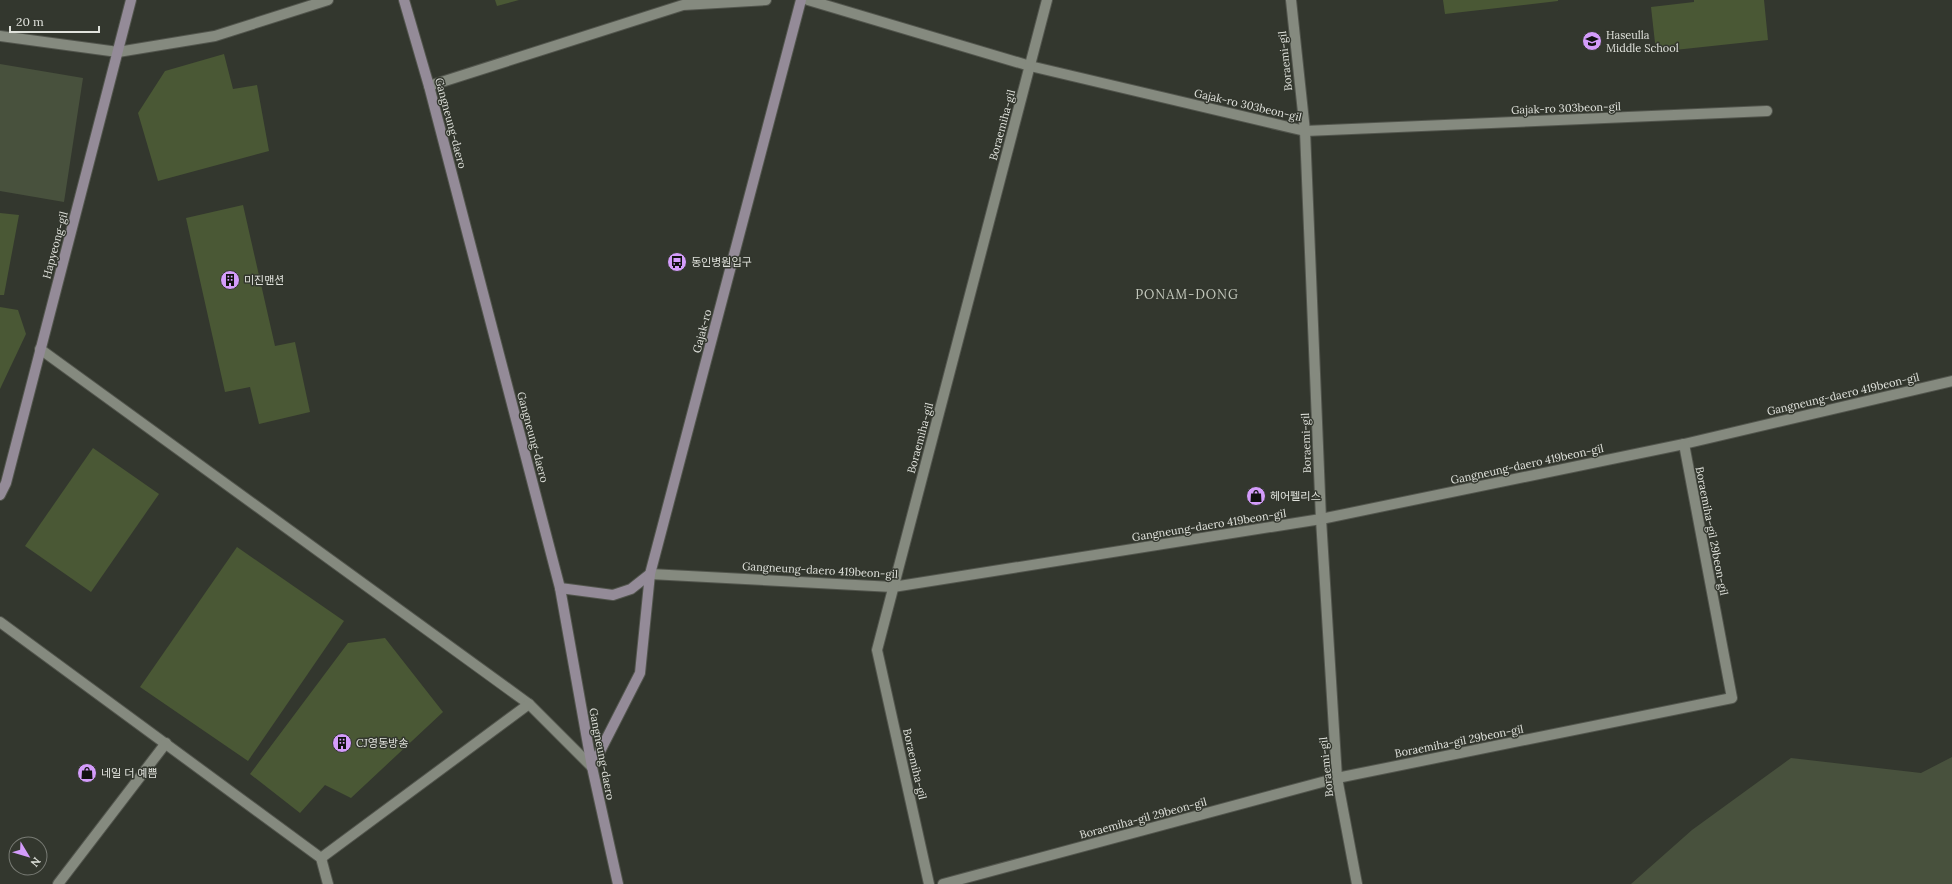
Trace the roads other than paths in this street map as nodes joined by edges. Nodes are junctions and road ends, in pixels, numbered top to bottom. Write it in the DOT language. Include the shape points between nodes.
graph roads {
  1 [pos="131,0"];
  2 [pos="328,0"];
  3 [pos="404,0"];
  4 [pos="766,0"];
  5 [pos="801,0"];
  6 [pos="808,0"];
  7 [pos="1047,0"];
  8 [pos="1291,0"];
  9 [pos="683,2"];
  10 [pos="0,36"];
  11 [pos="118,52"];
  12 [pos="1030,66"];
  13 [pos="429,86"];
  14 [pos="1767,111"];
  15 [pos="1305,131"];
  16 [pos="40,350"];
  17 [pos="1952,381"];
  18 [pos="1684,444"];
  19 [pos="3,482"];
  20 [pos="0,495"];
  21 [pos="1321,519"];
  22 [pos="650,574"];
  23 [pos="893,587"];
  24 [pos="560,588"];
  25 [pos="0,622"];
  26 [pos="529,704"];
  27 [pos="166,743"];
  28 [pos="592,766"];
  29 [pos="1337,778"];
  30 [pos="321,858"];
  31 [pos="58,884"];
  32 [pos="328,884"];
  33 [pos="618,884"];
  34 [pos="929,884"];
  35 [pos="943,884"];
  36 [pos="1357,884"];
  1 -- 11 [label="street, Hapyeong-gil"];
  2 -- 11 [label="street" via="215,36"];
  3 -- 13 [label="street, Gangneung-daero"];
  4 -- 9 [label="street"];
  5 -- 22 [label="street, Gajak-ro"];
  6 -- 12 [label="street, Gajak-ro 303beon-gil"];
  7 -- 12 [label="street, Boraemiha-gil"];
  8 -- 15 [label="street, Boraemi-gil"];
  9 -- 13 [label="street"];
  10 -- 11 [label="street"];
  11 -- 16 [label="street, Hapyeong-gil"];
  12 -- 15 [label="street, Gajak-ro 303beon-gil"];
  12 -- 23 [label="street, Boraemiha-gil"];
  13 -- 24 [label="street, Gangneung-daero"];
  14 -- 15 [label="street, Gajak-ro 303beon-gil"];
  15 -- 21 [label="street, Boraemi-gil"];
  16 -- 19 [label="street, Hapyeong-gil"];
  16 -- 26 [label="street"];
  17 -- 18 [label="street, Gangneung-daero 419beon-gil"];
  18 -- 21 [label="street, Gangneung-daero 419beon-gil"];
  18 -- 29 [label="street, Boraemiha-gil 29beon-gil" via="1732,698"];
  19 -- 20 [label="street, Hapyeong-gil"];
  21 -- 23 [label="street, Gangneung-daero 419beon-gil"];
  21 -- 29 [label="street, Boraemi-gil"];
  22 -- 23 [label="street, Gangneung-daero 419beon-gil"];
  22 -- 24 [label="street" via="630,589 613,595"];
  22 -- 28 [label="street, Gajak-ro" via="640,673"];
  23 -- 34 [label="street, Boraemiha-gil" via="877,650"];
  24 -- 28 [label="street, Gangneung-daero"];
  25 -- 27 [label="street"];
  26 -- 28 [label="street"];
  26 -- 30 [label="street"];
  27 -- 30 [label="street"];
  27 -- 31 [label="street"];
  28 -- 33 [label="street, Gangneung-daero"];
  29 -- 35 [label="street, Boraemiha-gil 29beon-gil"];
  29 -- 36 [label="street, Boraemi-gil"];
  30 -- 32 [label="street"];
}
